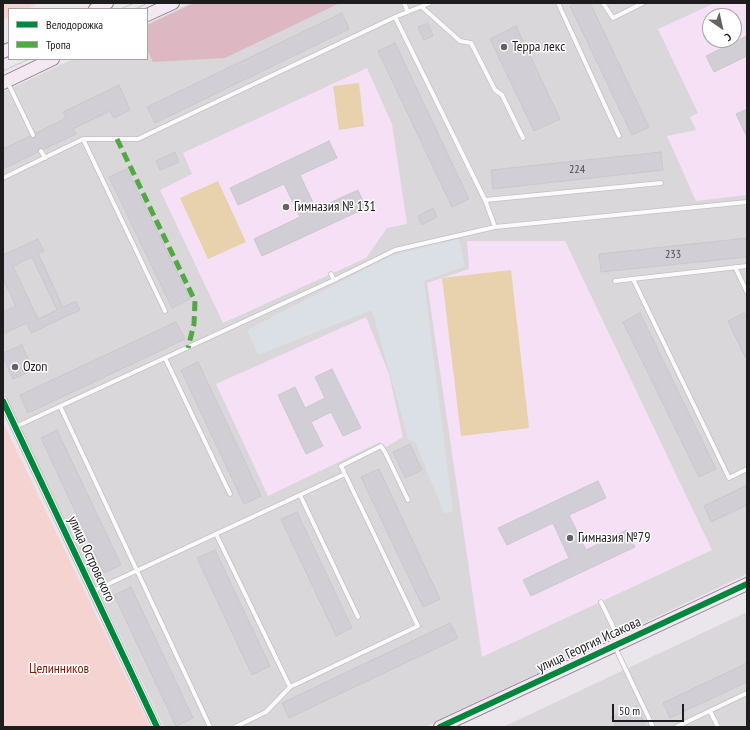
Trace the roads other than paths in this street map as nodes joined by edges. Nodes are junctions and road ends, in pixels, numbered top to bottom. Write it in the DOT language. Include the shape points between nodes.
graph roads {
  1 [pos="107,3"];
  2 [pos="173,3"];
  3 [pos="404,3"];
  4 [pos="430,3"];
  5 [pos="558,3"];
  6 [pos="603,3"];
  7 [pos="644,3"];
  8 [pos="422,7"];
  9 [pos="96,8"];
  10 [pos="408,12"];
  11 [pos="148,15"];
  12 [pos="395,17"];
  13 [pos="51,60"];
  14 [pos="5,82"];
  15 [pos="33,135"];
  16 [pos="619,136"];
  17 [pos="523,138"];
  18 [pos="83,139"];
  19 [pos="41,151"];
  20 [pos="45,158"];
  21 [pos="3,178"];
  22 [pos="661,183"];
  23 [pos="485,200"];
  24 [pos="747,202"];
  25 [pos="495,227"];
  26 [pos="747,266"];
  27 [pos="735,267"];
  28 [pos="331,274"];
  29 [pos="633,279"];
  30 [pos="334,280"];
  31 [pos="615,281"];
  32 [pos="747,292"];
  33 [pos="165,311"];
  34 [pos="165,358"];
  35 [pos="3,401"];
  36 [pos="60,406"];
  37 [pos="15,427"];
  38 [pos="747,469"];
  39 [pos="345,474"];
  40 [pos="230,494"];
  41 [pos="300,495"];
  42 [pos="408,500"];
  43 [pos="216,534"];
  44 [pos="136,570"];
  45 [pos="747,584"];
  46 [pos="93,591"];
  47 [pos="601,602"];
  48 [pos="358,617"];
  49 [pos="618,645"];
  50 [pos="290,687"];
  51 [pos="747,693"];
  52 [pos="710,711"];
  53 [pos="156,727"];
  54 [pos="210,727"];
  55 [pos="235,727"];
  56 [pos="440,727"];
  57 [pos="653,727"];
  58 [pos="676,727"];
  59 [pos="718,727"];
  1 -- 9 [label="street"];
  2 -- 11 [label="street"];
  3 -- 10 [label="lane"];
  4 -- 8 [label="lane"];
  5 -- 16 [label="lane"];
  6 -- 7 [label="lane" via="613,18"];
  8 -- 10 [label="lane"];
  8 -- 17 [label="lane" via="460,41 471,42 495,90 502,95"];
  10 -- 12 [label="lane"];
  12 -- 18 [label="lane" via="138,139"];
  12 -- 23 [label="lane"];
  13 -- 14 [label="street"];
  14 -- 15 [label="lane"];
  18 -- 20 [label="lane"];
  18 -- 33 [label="lane"];
  19 -- 20 [label="lane"];
  20 -- 21 [label="lane"];
  22 -- 23 [label="lane"];
  23 -- 25 [label="lane"];
  24 -- 25 [label="lane"];
  25 -- 30 [label="lane" via="395,250"];
  26 -- 27 [label="lane"];
  27 -- 29 [label="lane"];
  27 -- 32 [label="lane"];
  28 -- 30 [label="lane"];
  29 -- 31 [label="lane"];
  29 -- 38 [label="lane" via="729,478"];
  30 -- 34 [label="lane"];
  34 -- 36 [label="lane"];
  34 -- 40 [label="lane"];
  35 -- 37 [label="street, улица Островского"];
  36 -- 37 [label="lane"];
  36 -- 44 [label="lane"];
  37 -- 46 [label="street, улица Островского"];
  39 -- 41 [label="lane"];
  39 -- 42 [label="lane" via="341,466 381,446"];
  39 -- 50 [label="lane" via="418,626"];
  41 -- 43 [label="lane"];
  41 -- 48 [label="lane"];
  43 -- 44 [label="lane"];
  43 -- 50 [label="lane"];
  44 -- 46 [label="lane"];
  44 -- 54 [label="lane"];
  45 -- 49 [label="street, улица Георгия Исакова"];
  46 -- 53 [label="street, улица Островского"];
  47 -- 49 [label="lane"];
  49 -- 56 [label="street, улица Георгия Исакова"];
  49 -- 57 [label="lane"];
  50 -- 55 [label="lane" via="266,712"];
  51 -- 52 [label="lane"];
  52 -- 58 [label="lane"];
  52 -- 59 [label="lane"];
}
